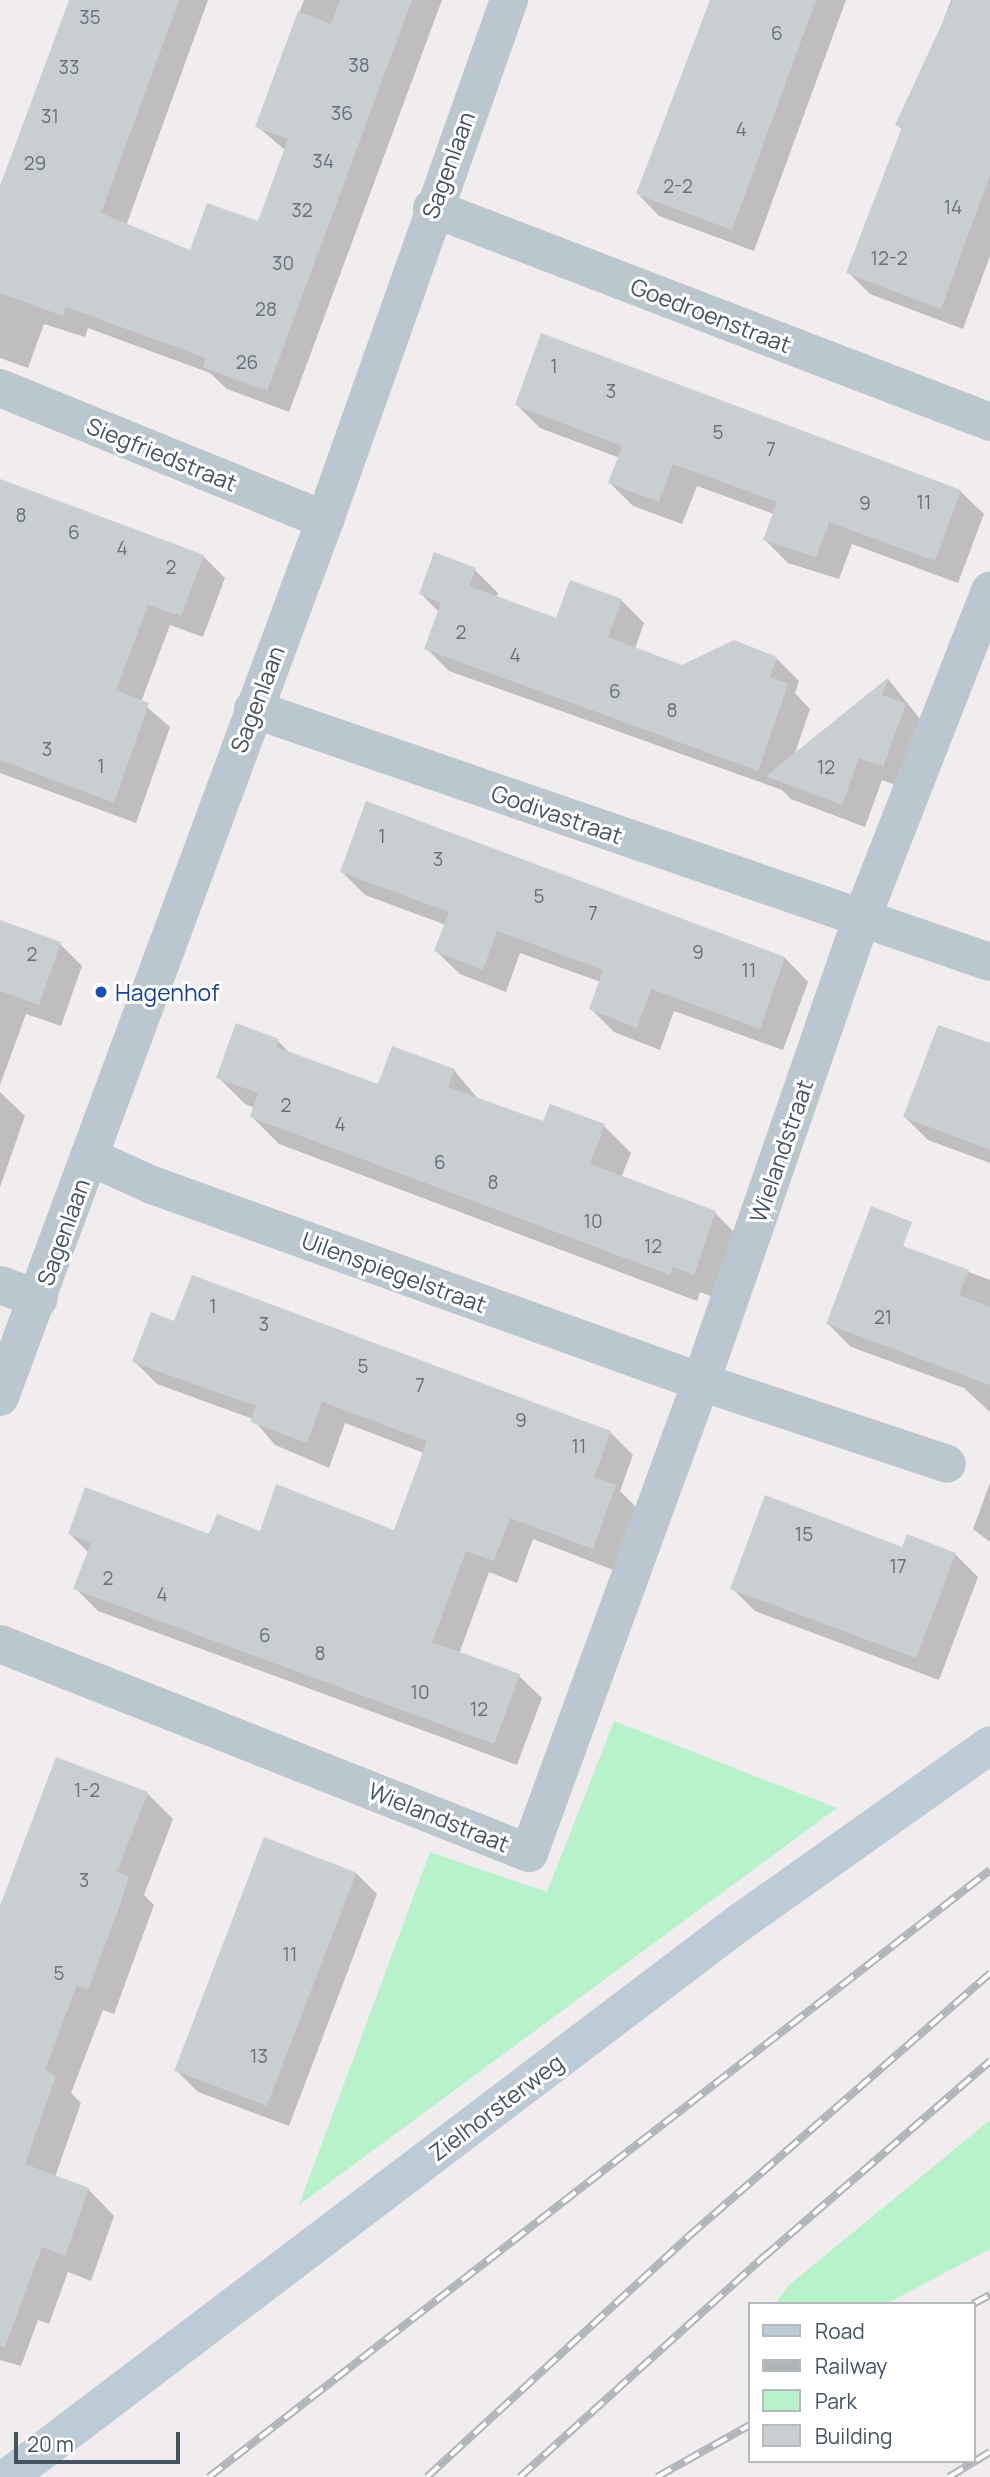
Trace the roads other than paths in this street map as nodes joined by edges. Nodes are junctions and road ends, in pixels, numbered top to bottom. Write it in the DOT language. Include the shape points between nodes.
graph roads {
  1 [pos="509,0"];
  2 [pos="432,208"];
  3 [pos="0,387"];
  4 [pos="990,422"];
  5 [pos="325,520"];
  6 [pos="990,590"];
  7 [pos="253,709"];
  8 [pos="861,920"];
  9 [pos="990,962"];
  10 [pos="89,1157"];
  11 [pos="0,1285"];
  12 [pos="39,1299"];
  13 [pos="701,1382"];
  14 [pos="0,1397"];
  15 [pos="947,1464"];
  16 [pos="0,1644"];
  17 [pos="990,1745"];
  18 [pos="8,2477"];
  1 -- 2 [label="street, Sagenlaan"];
  2 -- 4 [label="street, Goedroenstraat"];
  2 -- 5 [label="street, Sagenlaan"];
  3 -- 5 [label="street, Siegfriedstraat"];
  5 -- 7 [label="street, Sagenlaan"];
  6 -- 8 [label="street, Wielandstraat"];
  7 -- 8 [label="street, Godivastraat"];
  7 -- 10 [label="street, Sagenlaan"];
  8 -- 9 [label="street"];
  8 -- 13 [label="street, Wielandstraat"];
  10 -- 12 [label="street, Sagenlaan"];
  10 -- 13 [label="street, Uilenspiegelstraat" via="152,1185"];
  11 -- 12 [label="street"];
  12 -- 14 [label="street, Sagenlaan"];
  13 -- 15 [label="street"];
  13 -- 16 [label="street, Wielandstraat" via="529,1853"];
  17 -- 18 [label="main road, Zielhorsterweg" via="739,1923"];
}
